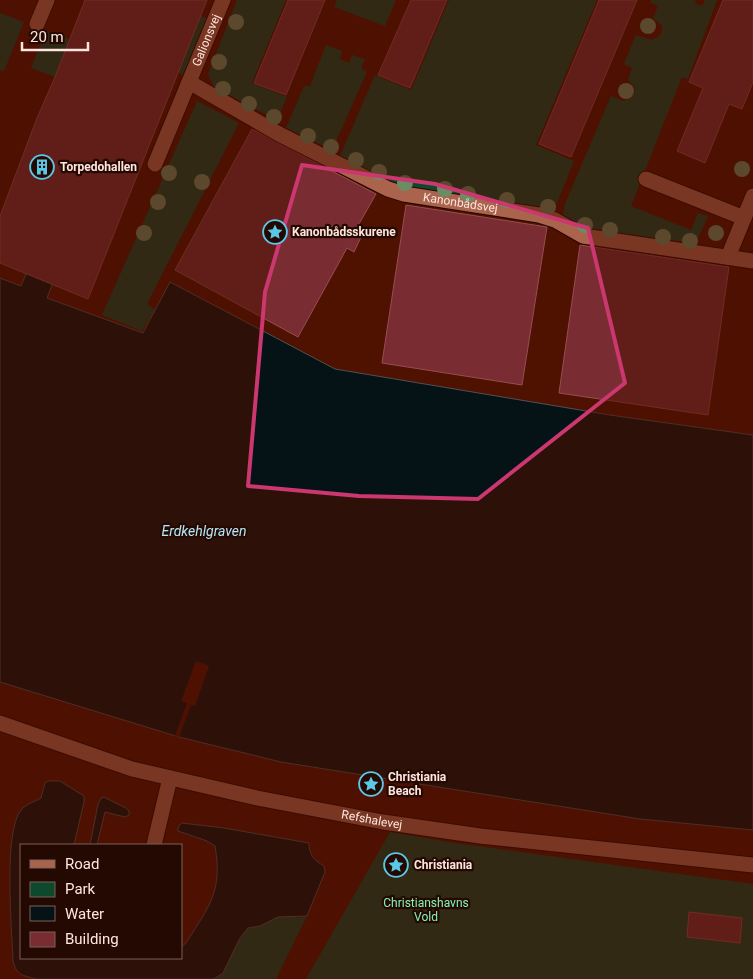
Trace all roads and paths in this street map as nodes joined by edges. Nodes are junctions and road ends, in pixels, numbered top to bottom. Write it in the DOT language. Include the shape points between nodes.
graph roads {
  1 [pos="47,0"];
  2 [pos="223,0"];
  3 [pos="37,24"];
  4 [pos="189,82"];
  5 [pos="155,164"];
  6 [pos="646,179"];
  7 [pos="753,196"];
  8 [pos="744,218"];
  9 [pos="728,257"];
  10 [pos="753,261"];
  11 [pos="0,723"];
  12 [pos="170,778"];
  13 [pos="154,844"];
  14 [pos="753,866"];
  1 -- 3 [label="street"];
  2 -- 4 [label="street, Galionsvej"];
  4 -- 5 [label="street, Galionsvej"];
  4 -- 9 [label="street, Kanonbådsvej" via="278,134 388,189 539,215 583,236"];
  6 -- 8 [label="street"];
  7 -- 8 [label="street"];
  8 -- 9 [label="street"];
  9 -- 10 [label="street, Kanonbådsvej"];
  11 -- 12 [label="street, Refshalevej" via="132,769"];
  12 -- 13 [label="street"];
  12 -- 14 [label="street, Refshalevej" via="383,822"];
}
